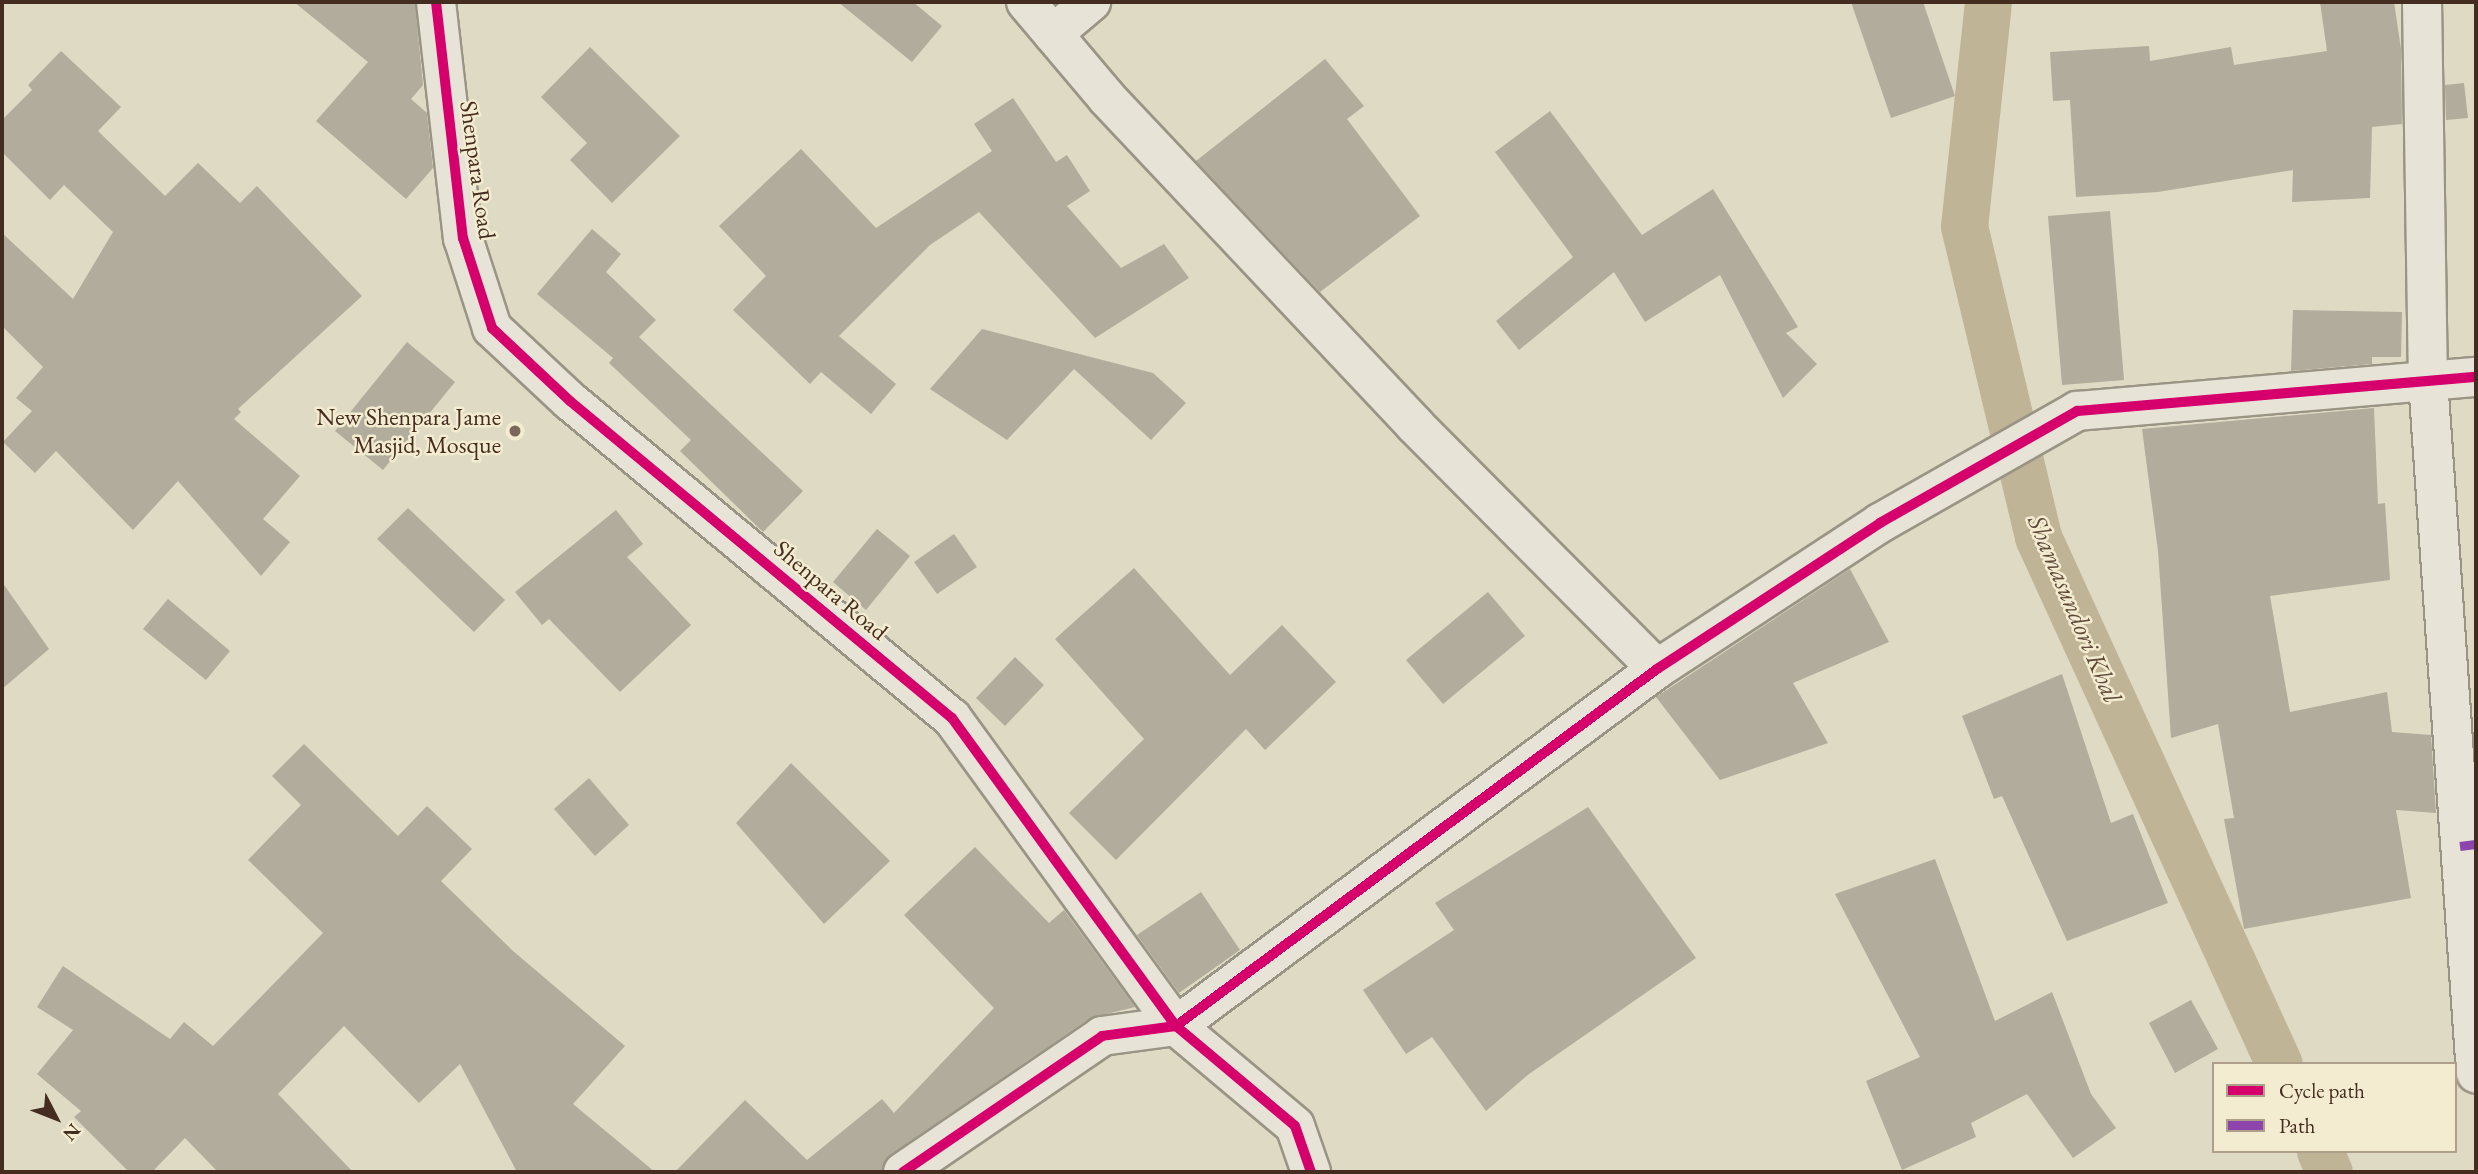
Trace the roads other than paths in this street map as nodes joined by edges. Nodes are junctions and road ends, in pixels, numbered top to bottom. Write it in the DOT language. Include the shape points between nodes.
graph roads {
  1 [pos="436,2"];
  2 [pos="1026,2"];
  3 [pos="1091,2"];
  4 [pos="2422,2"];
  5 [pos="1054,34"];
  6 [pos="2476,377"];
  7 [pos="2428,380"];
  8 [pos="1657,669"];
  9 [pos="2468,845"];
  10 [pos="1176,1026"];
  11 [pos="2476,1073"];
  12 [pos="903,1172"];
  13 [pos="1311,1172"];
  1 -- 10 [label="street, Shenpara Road" via="463,238 492,328 570,401 952,718"];
  2 -- 5 [label="street"];
  3 -- 5 [label="street"];
  4 -- 7 [label="street"];
  5 -- 8 [label="street" via="1107,98 1414,424"];
  6 -- 7 [label="street"];
  7 -- 8 [label="street" via="2077,411 1880,523"];
  7 -- 9 [label="street"];
  8 -- 10 [label="street"];
  9 -- 11 [label="street"];
  10 -- 12 [label="street" via="1102,1036"];
  10 -- 13 [label="street, Shenpara Road" via="1295,1126"];
}
